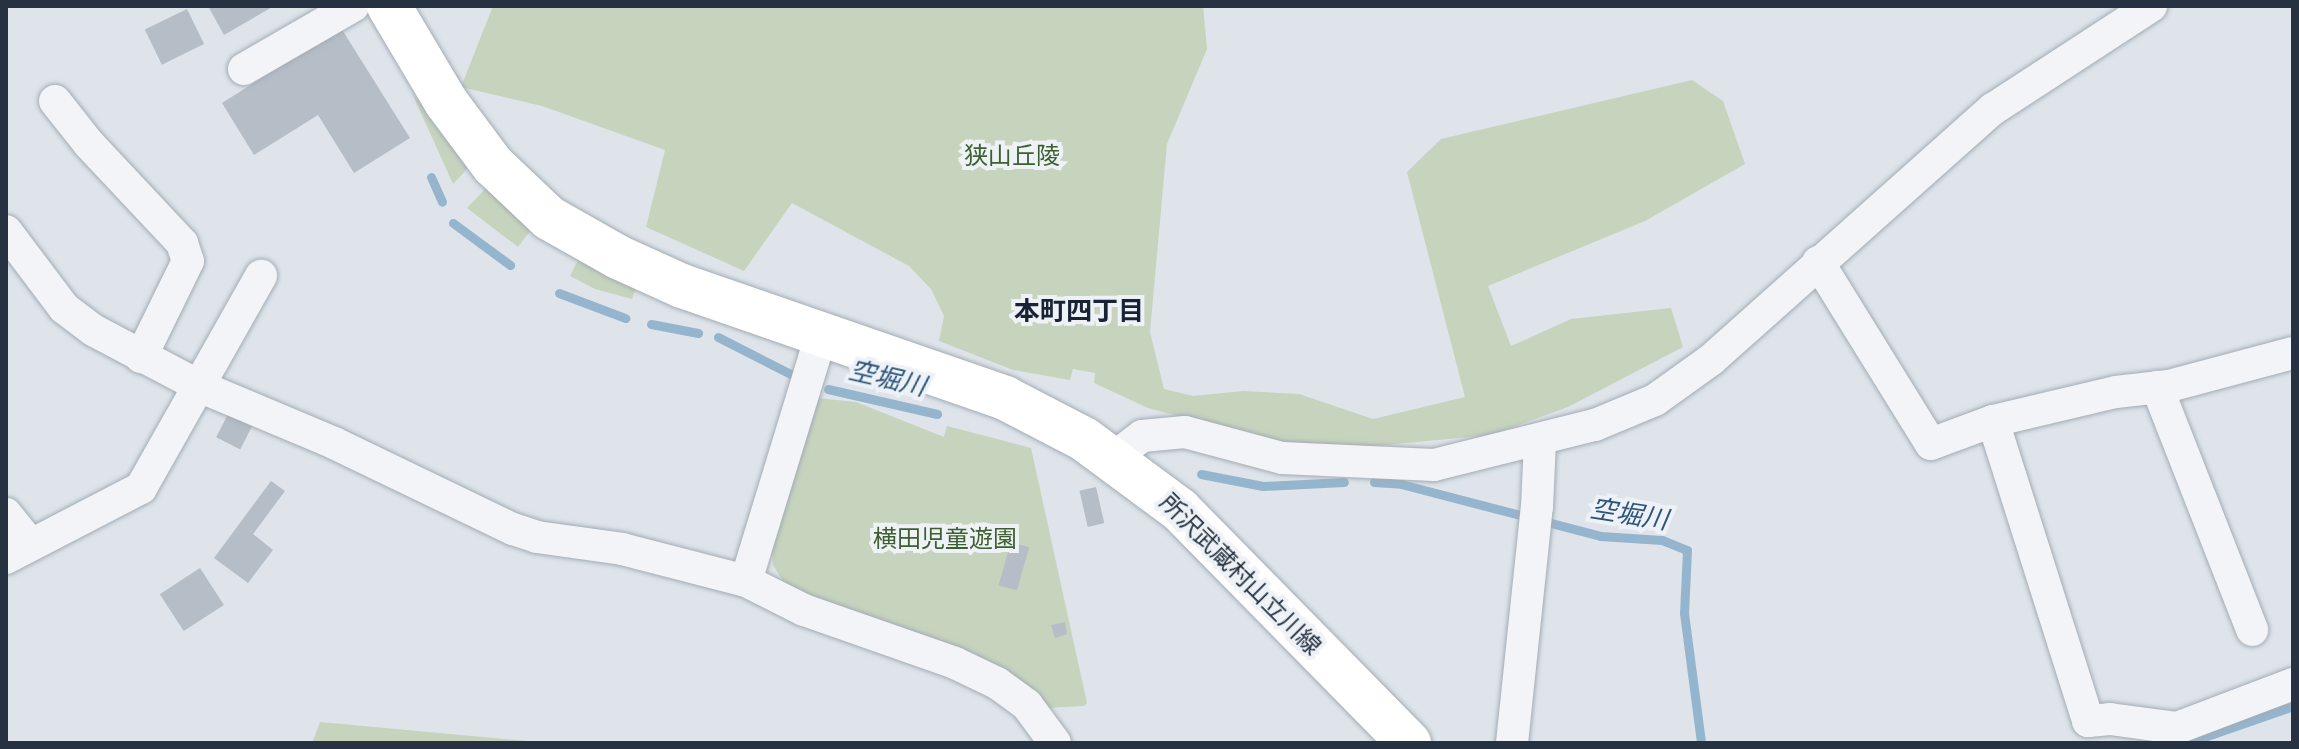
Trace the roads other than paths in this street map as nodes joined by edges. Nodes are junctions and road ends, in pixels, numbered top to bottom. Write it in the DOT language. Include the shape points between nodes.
graph roads {
  1 [pos="353,6"];
  2 [pos="389,6"];
  3 [pos="2151,6"];
  4 [pos="244,69"];
  5 [pos="55,101"];
  6 [pos="6,231"];
  7 [pos="1818,262"];
  8 [pos="261,276"];
  9 [pos="822,333"];
  10 [pos="2293,353"];
  11 [pos="141,357"];
  12 [pos="201,387"];
  13 [pos="2157,387"];
  14 [pos="1993,421"];
  15 [pos="1540,441"];
  16 [pos="1113,458"];
  17 [pos="6,514"];
  18 [pos="18,550"];
  19 [pos="746,581"];
  20 [pos="2252,630"];
  21 [pos="2293,684"];
  22 [pos="1055,743"];
  23 [pos="1409,743"];
  24 [pos="1512,743"];
  1 -- 4 [label="street"];
  2 -- 9 [label="main road, 所沢武蔵村山立川線" via="446,102 493,165 549,218 682,286"];
  3 -- 7 [label="street" via="1993,109"];
  5 -- 11 [label="street" via="182,243 188,261"];
  6 -- 11 [label="street" via="64,308"];
  7 -- 14 [label="street" via="1931,444"];
  7 -- 15 [label="street" via="1712,359 1655,400"];
  8 -- 12 [label="street"];
  9 -- 16 [label="main road, 所沢武蔵村山立川線" via="1005,398"];
  9 -- 19 [label="street"];
  10 -- 13 [label="street"];
  11 -- 12 [label="street"];
  12 -- 18 [label="street" via="141,488"];
  12 -- 19 [label="street" via="334,443 513,529 622,549"];
  13 -- 14 [label="street"];
  13 -- 20 [label="street"];
  14 -- 21 [label="street" via="2088,721 2177,728"];
  15 -- 16 [label="street" via="1434,465 1404,465 1282,458 1185,432 1159,432 1142,436"];
  15 -- 24 [label="street"];
  16 -- 23 [label="main road, 所沢武蔵村山立川線" via="1180,510"];
  17 -- 18 [label="street"];
  19 -- 22 [label="street" via="804,610 997,683 1027,705"];
}
